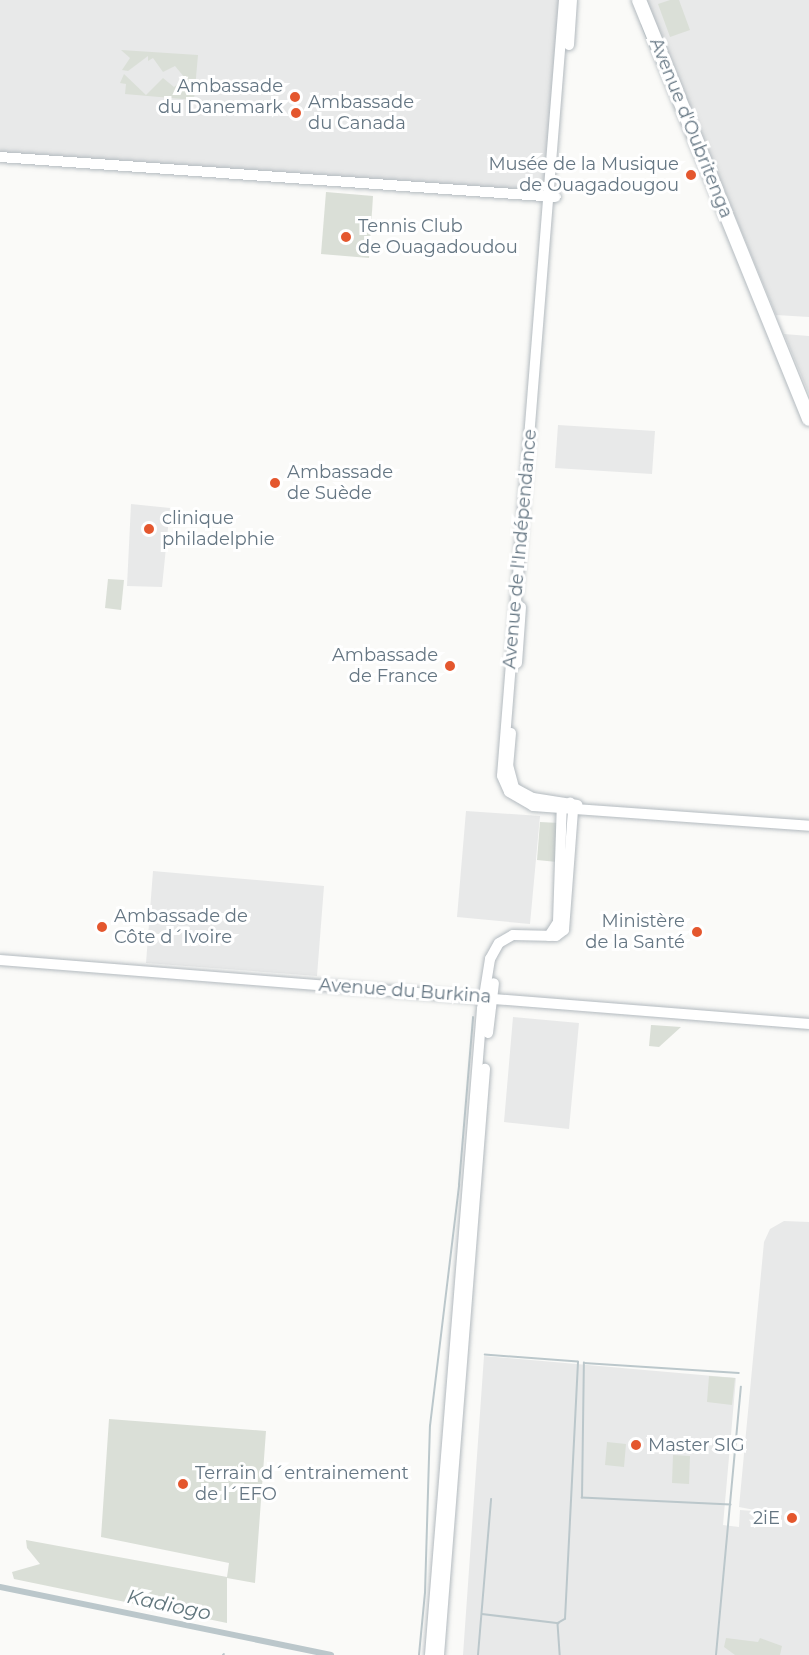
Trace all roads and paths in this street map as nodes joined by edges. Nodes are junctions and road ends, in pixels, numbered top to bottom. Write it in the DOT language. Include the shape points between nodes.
graph roads {
  1 [pos="564,0"];
  2 [pos="572,0"];
  3 [pos="639,0"];
  4 [pos="566,39"];
  5 [pos="0,157"];
  6 [pos="553,197"];
  7 [pos="809,419"];
  8 [pos="567,806"];
  9 [pos="809,826"];
  10 [pos="0,960"];
  11 [pos="489,997"];
  12 [pos="809,1024"];
  13 [pos="430,1655"];
  14 [pos="439,1655"];
  1 -- 4 [label="main road, Avenue de l'Indépendance"];
  2 -- 4 [label="main road, Avenue de l'Indépendance"];
  3 -- 7 [label="highway, Avenue d'Oubritenga"];
  4 -- 6 [label="main road, Avenue de l'Indépendance"];
  5 -- 6 [label="main road"];
  6 -- 8 [label="main road, Avenue de l'Indépendance" via="502,776 509,792 519,801"];
  8 -- 9 [label="main road, Avenue de l'Indépendance"];
  8 -- 11 [label="main road" via="566,924 559,935 513,935 499,943 490,959"];
  10 -- 11 [label="main road, Avenue du Burkina"];
  11 -- 12 [label="main road, Avenue du Burkina"];
  11 -- 13 [label="main road"];
  11 -- 14 [label="main road"];
}
